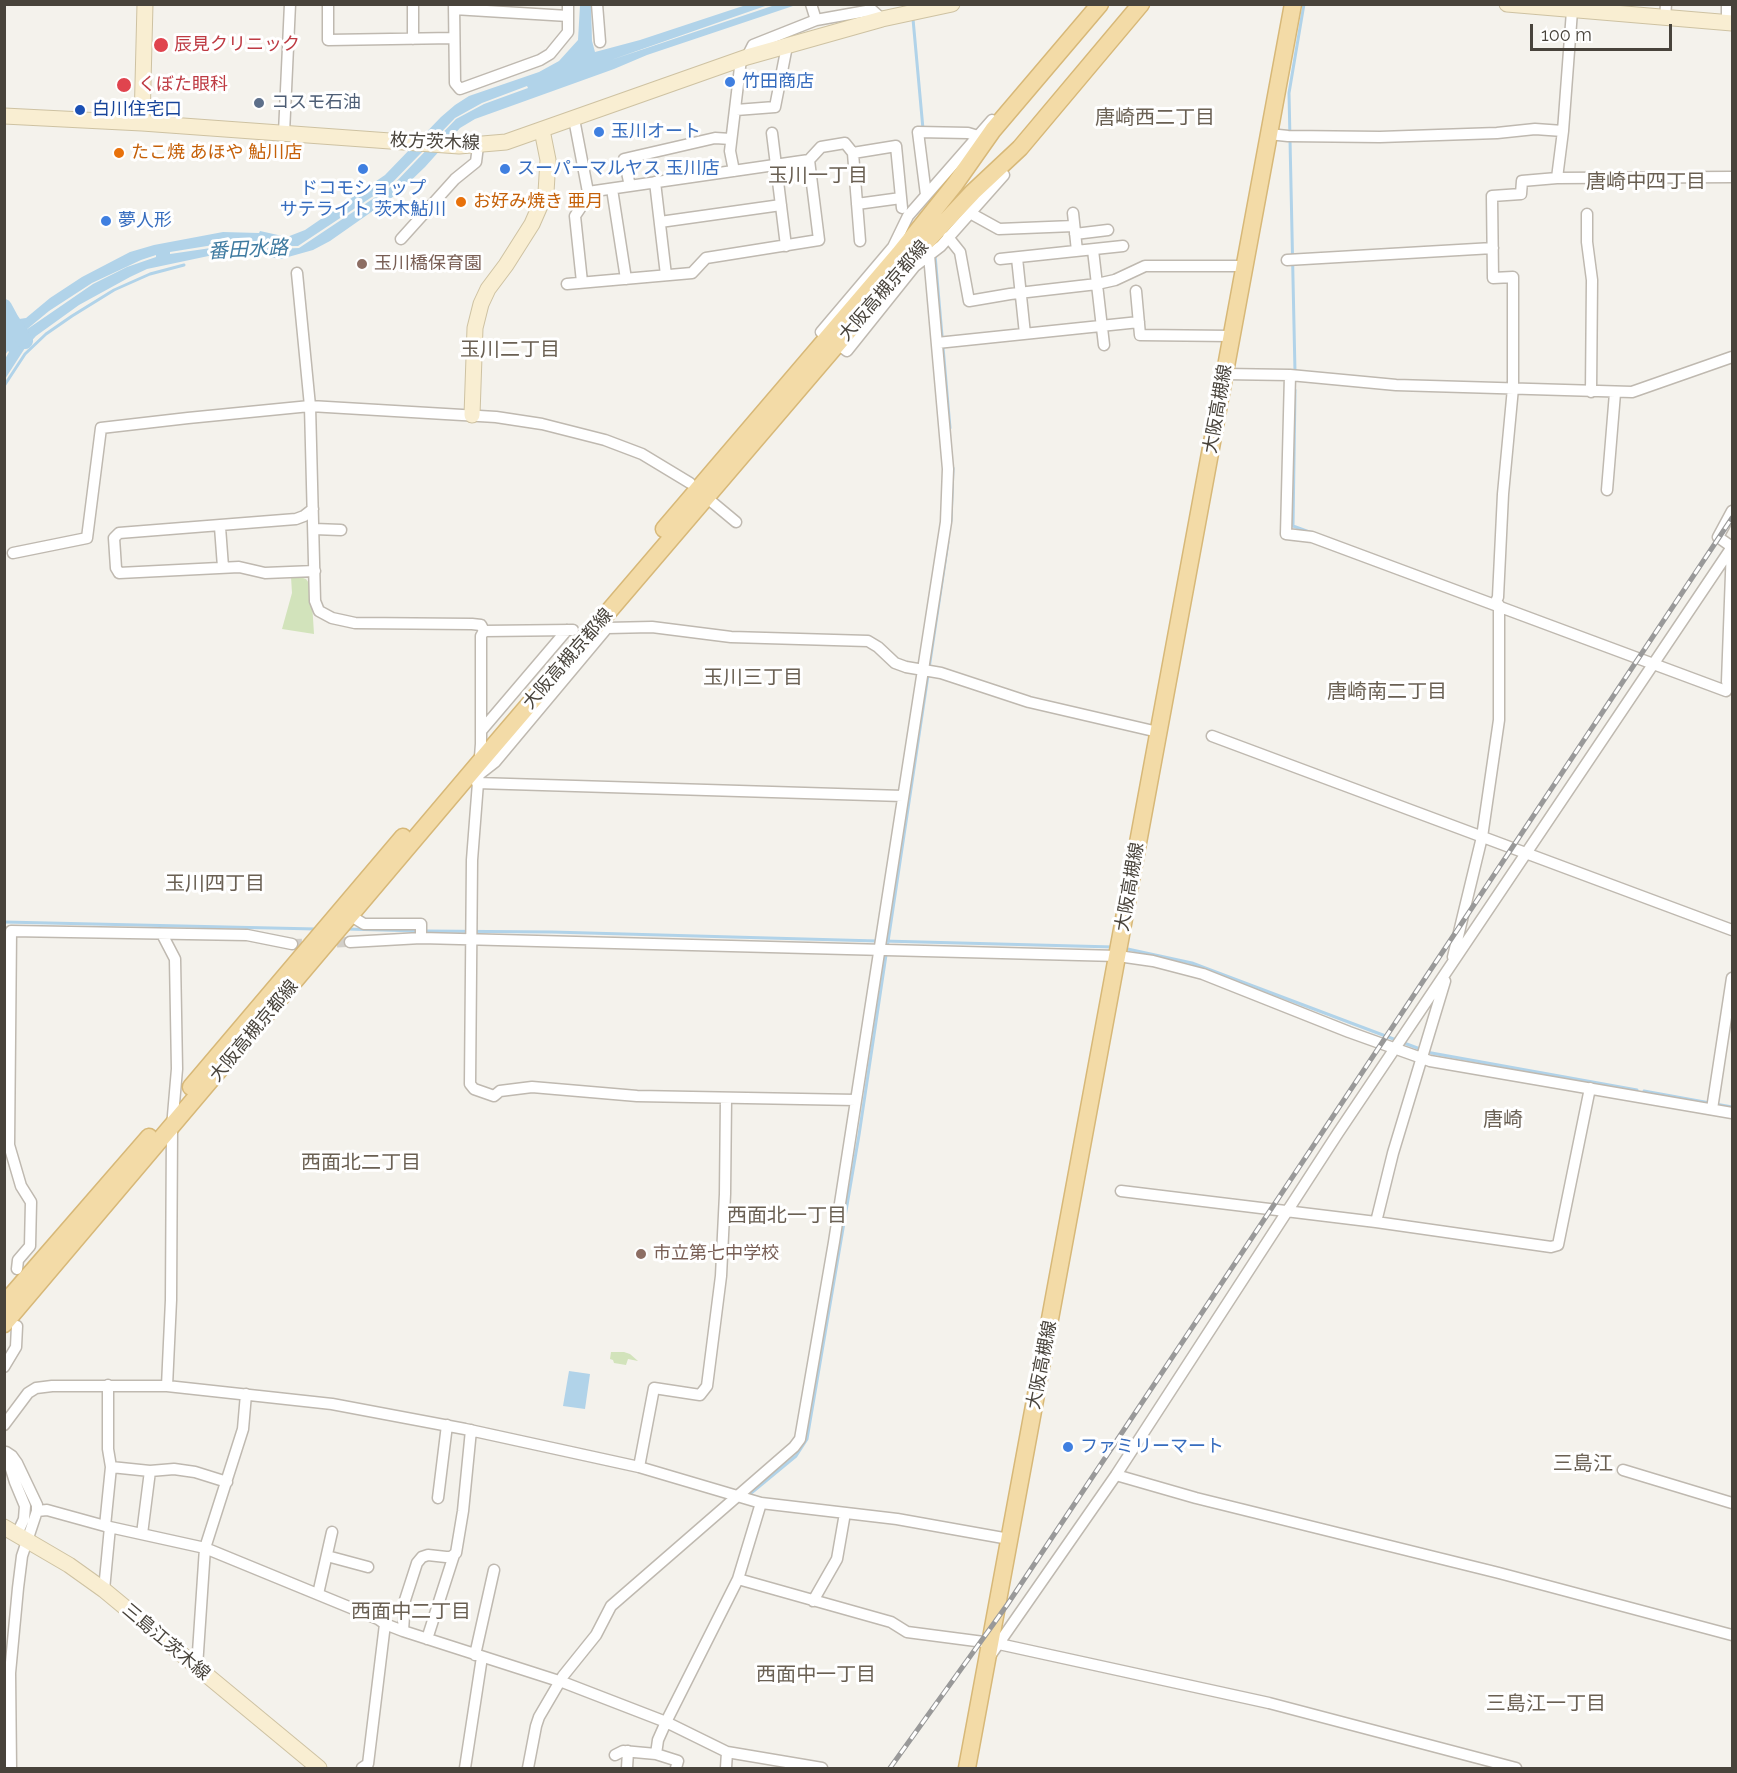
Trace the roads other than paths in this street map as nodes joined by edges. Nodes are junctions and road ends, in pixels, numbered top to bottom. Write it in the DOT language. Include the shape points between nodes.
graph roads {
  1 [pos="145,4"];
  2 [pos="290,4"];
  3 [pos="328,4"];
  4 [pos="412,4"];
  5 [pos="597,4"];
  6 [pos="952,4"];
  7 [pos="1100,4"];
  8 [pos="1141,4"];
  9 [pos="1293,4"];
  10 [pos="1507,4"];
  11 [pos="1727,4"];
  12 [pos="1515,5"];
  13 [pos="454,7"];
  14 [pos="568,10"];
  15 [pos="1572,11"];
  16 [pos="1665,11"];
  17 [pos="814,12"];
  18 [pos="882,19"];
  19 [pos="1730,23"];
  20 [pos="454,38"];
  21 [pos="413,39"];
  22 [pos="600,42"];
  23 [pos="787,46"];
  24 [pos="744,58"];
  25 [pos="1024,93"];
  26 [pos="736,110"];
  27 [pos="4,116"];
  28 [pos="574,119"];
  29 [pos="142,123"];
  30 [pos="542,130"];
  31 [pos="1563,131"];
  32 [pos="284,133"];
  33 [pos="772,134"];
  34 [pos="1269,134"];
  35 [pos="978,136"];
  36 [pos="731,140"];
  37 [pos="478,146"];
  38 [pos="853,153"];
  39 [pos="809,160"];
  40 [pos="776,165"];
  41 [pos="734,171"];
  42 [pos="1004,175"];
  43 [pos="1732,177"];
  44 [pos="1557,178"];
  45 [pos="655,182"];
  46 [pos="630,186"];
  47 [pos="612,189"];
  48 [pos="588,192"];
  49 [pos="926,195"];
  50 [pos="857,204"];
  51 [pos="781,205"];
  52 [pos="970,213"];
  53 [pos="1073,213"];
  54 [pos="1587,214"];
  55 [pos="660,222"];
  56 [pos="1075,230"];
  57 [pos="1108,230"];
  58 [pos="948,237"];
  59 [pos="401,239"];
  60 [pos="860,241"];
  61 [pos="786,246"];
  62 [pos="1123,246"];
  63 [pos="1493,248"];
  64 [pos="1093,250"];
  65 [pos="1077,251"];
  66 [pos="929,255"];
  67 [pos="1017,258"];
  68 [pos="1000,259"];
  69 [pos="1287,260"];
  70 [pos="1244,266"];
  71 [pos="297,273"];
  72 [pos="666,275"];
  73 [pos="626,279"];
  74 [pos="582,282"];
  75 [pos="567,284"];
  76 [pos="1097,284"];
  77 [pos="1136,291"];
  78 [pos="1021,292"];
  79 [pos="1138,322"];
  80 [pos="1102,326"];
  81 [pos="1025,334"];
  82 [pos="825,335"];
  83 [pos="1231,336"];
  84 [pos="937,343"];
  85 [pos="1104,345"];
  86 [pos="843,348"];
  87 [pos="1732,357"];
  88 [pos="1224,374"];
  89 [pos="1290,375"];
  90 [pos="1513,388"];
  91 [pos="1591,392"];
  92 [pos="1615,393"];
  93 [pos="310,406"];
  94 [pos="472,415"];
  95 [pos="690,483"];
  96 [pos="1607,490"];
  97 [pos="712,501"];
  98 [pos="313,508"];
  99 [pos="1732,511"];
  100 [pos="736,522"];
  101 [pos="220,527"];
  102 [pos="314,530"];
  103 [pos="341,530"];
  104 [pos="1732,547"];
  105 [pos="13,553"];
  106 [pos="223,567"];
  107 [pos="315,571"];
  108 [pos="1497,605"];
  109 [pos="484,631"];
  110 [pos="1653,664"];
  111 [pos="923,671"];
  112 [pos="1731,685"];
  113 [pos="1158,732"];
  114 [pos="1212,736"];
  115 [pos="481,738"];
  116 [pos="478,774"];
  117 [pos="903,796"];
  118 [pos="1482,837"];
  119 [pos="1527,853"];
  120 [pos="351,916"];
  121 [pos="1732,930"];
  122 [pos="162,934"];
  123 [pos="421,938"];
  124 [pos="471,939"];
  125 [pos="350,942"];
  126 [pos="292,944"];
  127 [pos="880,949"];
  128 [pos="1118,956"];
  129 [pos="1449,969"];
  130 [pos="1732,978"];
  131 [pos="1395,1048"];
  132 [pos="1421,1058"];
  133 [pos="1590,1088"];
  134 [pos="726,1098"];
  135 [pos="856,1100"];
  136 [pos="175,1107"];
  137 [pos="1712,1109"];
  138 [pos="1732,1113"];
  139 [pos="172,1127"];
  140 [pos="1121,1191"];
  141 [pos="1286,1212"];
  142 [pos="1376,1222"];
  143 [pos="17,1269"];
  144 [pos="4,1304"];
  145 [pos="11,1325"];
  146 [pos="4,1367"];
  147 [pos="108,1386"];
  148 [pos="167,1386"];
  149 [pos="246,1394"];
  150 [pos="4,1425"];
  151 [pos="447,1425"];
  152 [pos="471,1430"];
  153 [pos="5,1449"];
  154 [pos="111,1467"];
  155 [pos="639,1467"];
  156 [pos="1623,1470"];
  157 [pos="150,1471"];
  158 [pos="1116,1475"];
  159 [pos="227,1482"];
  160 [pos="736,1496"];
  161 [pos="438,1498"];
  162 [pos="761,1503"];
  163 [pos="1732,1503"];
  164 [pos="37,1511"];
  165 [pos="845,1512"];
  166 [pos="108,1526"];
  167 [pos="332,1532"];
  168 [pos="16,1534"];
  169 [pos="142,1534"];
  170 [pos="1009,1539"];
  171 [pos="205,1548"];
  172 [pos="454,1555"];
  173 [pos="327,1556"];
  174 [pos="368,1567"];
  175 [pos="494,1570"];
  176 [pos="738,1579"];
  177 [pos="104,1590"];
  178 [pos="318,1594"];
  179 [pos="813,1601"];
  180 [pos="385,1624"];
  181 [pos="403,1631"];
  182 [pos="1732,1635"];
  183 [pos="427,1639"];
  184 [pos="994,1644"];
  185 [pos="478,1656"];
  186 [pos="197,1667"];
  187 [pos="560,1681"];
  188 [pos="666,1722"];
  189 [pos="628,1752"];
  190 [pos="727,1752"];
  191 [pos="656,1754"];
  192 [pos="615,1755"];
  193 [pos="10,1768"];
  194 [pos="319,1768"];
  195 [pos="362,1768"];
  196 [pos="465,1768"];
  197 [pos="528,1768"];
  198 [pos="627,1768"];
  199 [pos="676,1768"];
  200 [pos="726,1768"];
  201 [pos="822,1768"];
  202 [pos="967,1768"];
  203 [pos="1516,1768"];
  1 -- 29 [label="main road"];
  2 -- 32 [label="street"];
  3 -- 21 [label="street" via="328,40"];
  4 -- 21 [label="street"];
  5 -- 22 [label="street"];
  6 -- 18 [label="main road, 枚方茨木線"];
  7 -- 25 [label="main road, 大阪高槻京都線"];
  8 -- 116 [label="main road, 大阪高槻京都線" via="1020,148 910,259"];
  9 -- 34 [label="main road, 大阪高槻線"];
  10 -- 12 [label="main road"];
  11 -- 19 [label="street"];
  12 -- 15 [label="main road"];
  13 -- 14 [label="street"];
  13 -- 20 [label="street"];
  14 -- 20 [label="street" via="568,33 550,54 460,89 454,83"];
  15 -- 16 [label="main road"];
  15 -- 31 [label="street"];
  16 -- 19 [label="main road"];
  17 -- 18 [label="street" via="872,10"];
  17 -- 24 [label="street" via="753,45"];
  18 -- 23 [label="main road, 枚方茨木線"];
  20 -- 21 [label="street"];
  23 -- 24 [label="main road, 枚方茨木線"];
  23 -- 26 [label="street" via="775,107"];
  24 -- 26 [label="street"];
  24 -- 28 [label="main road, 枚方茨木線"];
  25 -- 35 [label="street"];
  25 -- 115 [label="main road, 大阪高槻京都線" via="899,254"];
  26 -- 36 [label="street"];
  27 -- 29 [label="main road, 枚方茨木線"];
  28 -- 30 [label="main road, 枚方茨木線"];
  28 -- 48 [label="street"];
  29 -- 32 [label="main road, 枚方茨木線"];
  30 -- 37 [label="main road, 枚方茨木線"];
  30 -- 94 [label="main road" via="548,160 546,192 532,224 481,304 475,328"];
  31 -- 34 [label="street" via="1380,137"];
  31 -- 44 [label="street"];
  32 -- 37 [label="main road, 枚方茨木線"];
  33 -- 40 [label="street"];
  34 -- 70 [label="main road, 大阪高槻線"];
  35 -- 49 [label="street"];
  35 -- 49 [label="street" via="918,132"];
  36 -- 41 [label="street"];
  36 -- 46 [label="street" via="715,138 624,159"];
  37 -- 59 [label="street" via="476,162 455,179"];
  38 -- 39 [label="street" via="845,143 821,147"];
  38 -- 50 [label="street"];
  38 -- 50 [label="street" via="896,146 902,203"];
  39 -- 40 [label="street"];
  39 -- 61 [label="street" via="819,240"];
  40 -- 41 [label="street"];
  40 -- 51 [label="street"];
  41 -- 45 [label="street"];
  42 -- 52 [label="street"];
  43 -- 44 [label="street"];
  44 -- 63 [label="street" via="1522,181 1521,194 1492,196"];
  45 -- 46 [label="street"];
  45 -- 55 [label="street"];
  46 -- 47 [label="street"];
  47 -- 48 [label="street"];
  47 -- 73 [label="street"];
  48 -- 74 [label="street" via="575,216"];
  49 -- 82 [label="street" via="908,216 893,247 821,332"];
  50 -- 60 [label="street"];
  51 -- 55 [label="street"];
  51 -- 61 [label="street"];
  52 -- 56 [label="street" via="999,229"];
  52 -- 58 [label="street"];
  53 -- 56 [label="street"];
  54 -- 91 [label="street" via="1592,280"];
  55 -- 72 [label="street"];
  56 -- 57 [label="street"];
  56 -- 65 [label="street"];
  58 -- 66 [label="street"];
  58 -- 78 [label="street" via="960,252 969,301"];
  61 -- 72 [label="street" via="706,258 692,273"];
  62 -- 64 [label="street"];
  63 -- 69 [label="street"];
  63 -- 90 [label="street" via="1493,278 1513,278"];
  64 -- 65 [label="street"];
  64 -- 76 [label="street"];
  65 -- 67 [label="street"];
  66 -- 84 [label="street"];
  66 -- 86 [label="street" via="915,266 847,351"];
  67 -- 68 [label="street"];
  67 -- 78 [label="street"];
  70 -- 76 [label="street" via="1145,266"];
  70 -- 83 [label="main road, 大阪高槻線"];
  71 -- 93 [label="street"];
  72 -- 73 [label="street"];
  73 -- 74 [label="street"];
  74 -- 75 [label="street"];
  76 -- 78 [label="street"];
  76 -- 80 [label="street"];
  77 -- 79 [label="street"];
  78 -- 81 [label="street"];
  79 -- 80 [label="street"];
  79 -- 83 [label="street" via="1140,335"];
  80 -- 81 [label="street"];
  80 -- 85 [label="street"];
  81 -- 84 [label="street"];
  83 -- 88 [label="main road, 大阪高槻線"];
  84 -- 111 [label="street" via="948,501"];
  87 -- 92 [label="street" via="1638,391"];
  88 -- 89 [label="street"];
  88 -- 113 [label="main road, 大阪高槻線"];
  89 -- 90 [label="street" via="1396,385"];
  89 -- 108 [label="street" via="1286,534 1312,537"];
  90 -- 91 [label="street"];
  90 -- 108 [label="street"];
  91 -- 92 [label="street"];
  92 -- 96 [label="street"];
  93 -- 94 [label="street"];
  93 -- 98 [label="street"];
  93 -- 105 [label="street" via="101,428 87,538"];
  94 -- 95 [label="street" via="542,424 605,440 642,454"];
  97 -- 100 [label="street"];
  98 -- 101 [label="street" via="296,519"];
  98 -- 102 [label="street"];
  99 -- 104 [label="street" via="1718,537"];
  101 -- 106 [label="street"];
  101 -- 106 [label="street" via="119,533 114,538 116,568 119,573"];
  102 -- 103 [label="street"];
  102 -- 107 [label="street"];
  104 -- 110 [label="street"];
  104 -- 112 [label="street" via="1727,682"];
  106 -- 107 [label="street" via="265,573"];
  107 -- 109 [label="street" via="316,605 321,614 355,623 472,624 481,625"];
  108 -- 110 [label="street"];
  108 -- 118 [label="street" via="1498,720"];
  109 -- 115 [label="street"];
  109 -- 115 [label="street" via="570,630"];
  110 -- 112 [label="street" via="1725,691"];
  110 -- 119 [label="street"];
  111 -- 113 [label="street" via="941,673 1029,702"];
  111 -- 116 [label="street" via="895,663 868,641 731,637 652,627 607,628 495,762"];
  111 -- 117 [label="street"];
  113 -- 128 [label="main road, 大阪高槻線"];
  114 -- 118 [label="street"];
  115 -- 116 [label="street"];
  115 -- 136 [label="main road, 大阪高槻京都線"];
  116 -- 117 [label="street"];
  116 -- 120 [label="main road, 大阪高槻京都線"];
  116 -- 124 [label="street"];
  117 -- 127 [label="street"];
  118 -- 119 [label="street"];
  118 -- 129 [label="street"];
  119 -- 121 [label="street"];
  119 -- 129 [label="street"];
  120 -- 123 [label="street" via="364,924 421,924"];
  120 -- 139 [label="main road, 大阪高槻京都線"];
  122 -- 126 [label="street" via="247,935"];
  122 -- 136 [label="street" via="175,958"];
  122 -- 143 [label="street" via="10,931 9,1145 21,1186 31,1202 30,1246 18,1260"];
  123 -- 124 [label="street"];
  123 -- 125 [label="street"];
  124 -- 127 [label="street"];
  124 -- 134 [label="street" via="470,1084 474,1089 494,1096 500,1091 532,1087 637,1096"];
  127 -- 128 [label="street"];
  127 -- 135 [label="street"];
  128 -- 131 [label="street" via="1203,974"];
  128 -- 170 [label="main road, 大阪高槻線"];
  129 -- 131 [label="street"];
  129 -- 132 [label="street"];
  130 -- 137 [label="street"];
  131 -- 132 [label="street"];
  131 -- 141 [label="street"];
  132 -- 133 [label="street"];
  132 -- 142 [label="street"];
  133 -- 137 [label="street"];
  133 -- 142 [label="street" via="1558,1245"];
  134 -- 135 [label="street"];
  134 -- 155 [label="street" via="721,1276 707,1386 700,1395 654,1388"];
  135 -- 160 [label="street" via="800,1439"];
  136 -- 139 [label="street"];
  136 -- 144 [label="main road, 大阪高槻京都線"];
  137 -- 138 [label="street"];
  139 -- 145 [label="main road, 大阪高槻京都線"];
  139 -- 148 [label="street"];
  140 -- 141 [label="street"];
  141 -- 142 [label="street"];
  141 -- 158 [label="street"];
  145 -- 146 [label="street" via="16,1347"];
  147 -- 148 [label="street"];
  147 -- 150 [label="street" via="36,1388"];
  147 -- 154 [label="street"];
  148 -- 149 [label="street"];
  149 -- 151 [label="street" via="332,1404"];
  149 -- 159 [label="street" via="243,1429"];
  151 -- 152 [label="street"];
  151 -- 161 [label="street"];
  152 -- 155 [label="street"];
  152 -- 172 [label="street"];
  153 -- 164 [label="street" via="17,1463"];
  153 -- 168 [label="street" via="25,1506 24,1519"];
  154 -- 157 [label="street"];
  154 -- 166 [label="street"];
  155 -- 160 [label="street"];
  156 -- 163 [label="street"];
  157 -- 159 [label="street" via="174,1469"];
  157 -- 169 [label="street"];
  158 -- 182 [label="street"];
  158 -- 184 [label="street"];
  159 -- 171 [label="street"];
  160 -- 162 [label="street"];
  160 -- 187 [label="street" via="617,1599 596,1635"];
  162 -- 165 [label="street"];
  162 -- 176 [label="street"];
  164 -- 166 [label="street" via="48,1510"];
  164 -- 168 [label="street"];
  165 -- 170 [label="street"];
  165 -- 179 [label="street" via="837,1559"];
  166 -- 169 [label="street"];
  166 -- 177 [label="street"];
  167 -- 173 [label="street"];
  168 -- 177 [label="main road, 三島江茨木線"];
  168 -- 193 [label="street" via="22,1556 9,1673"];
  169 -- 171 [label="street"];
  170 -- 184 [label="main road, 大阪高槻線"];
  171 -- 178 [label="street"];
  171 -- 186 [label="street"];
  172 -- 181 [label="street" via="428,1555 417,1563 405,1600"];
  172 -- 183 [label="street"];
  173 -- 174 [label="street"];
  173 -- 178 [label="street"];
  175 -- 185 [label="street"];
  176 -- 179 [label="street"];
  176 -- 188 [label="street"];
  177 -- 186 [label="main road, 三島江茨木線"];
  178 -- 180 [label="street"];
  179 -- 184 [label="street" via="891,1622 907,1632"];
  180 -- 181 [label="street"];
  180 -- 195 [label="street" via="368,1764"];
  181 -- 183 [label="street"];
  183 -- 185 [label="street"];
  184 -- 202 [label="main road, 大阪高槻線" via="985,1664"];
  184 -- 203 [label="street" via="1269,1703"];
  185 -- 187 [label="street"];
  185 -- 196 [label="street"];
  186 -- 194 [label="main road, 三島江茨木線"];
  187 -- 188 [label="street"];
  187 -- 197 [label="street" via="536,1726"];
  188 -- 190 [label="street"];
  188 -- 191 [label="street"];
  189 -- 191 [label="street"];
  189 -- 192 [label="street"];
  189 -- 198 [label="street"];
  190 -- 200 [label="street"];
  190 -- 201 [label="street"];
  191 -- 199 [label="street" via="678,1761"];
}
